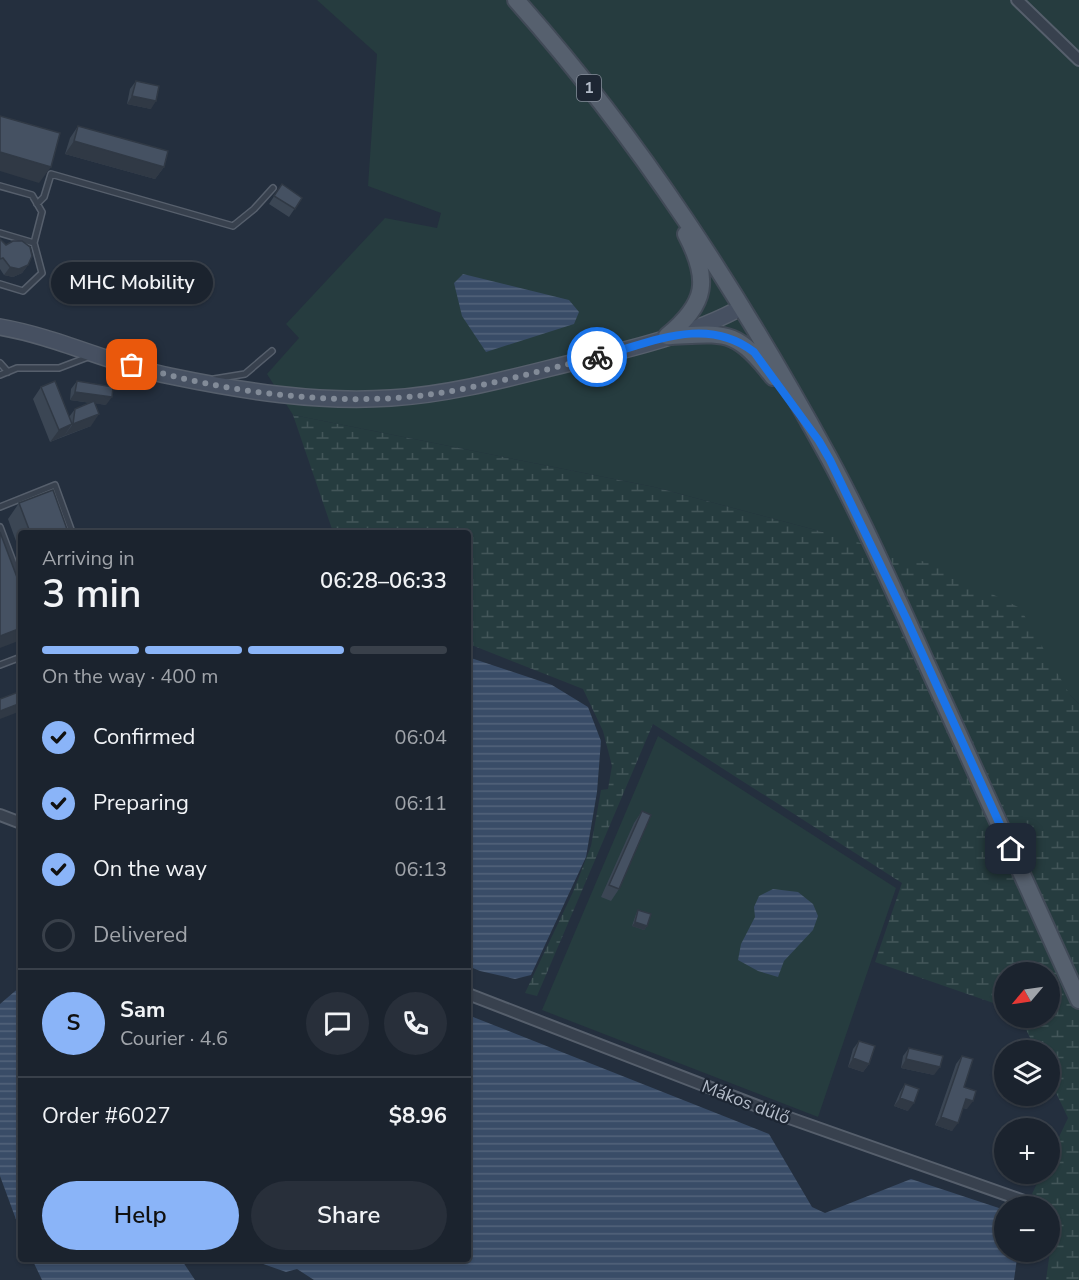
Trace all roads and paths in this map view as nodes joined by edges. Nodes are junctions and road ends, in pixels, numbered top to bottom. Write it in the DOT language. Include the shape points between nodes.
graph roads {
  1 [pos="516,0"];
  2 [pos="1017,0"];
  3 [pos="1079,60"];
  4 [pos="0,186"];
  5 [pos="273,188"];
  6 [pos="37,204"];
  7 [pos="0,233"];
  8 [pos="34,243"];
  9 [pos="696,243"];
  10 [pos="0,284"];
  11 [pos="742,307"];
  12 [pos="0,327"];
  13 [pos="667,336"];
  14 [pos="272,351"];
  15 [pos="95,354"];
  16 [pos="0,363"];
  17 [pos="8,372"];
  18 [pos="0,375"];
  19 [pos="201,382"];
  20 [pos="819,441"];
  21 [pos="0,507"];
  22 [pos="0,527"];
  23 [pos="71,530"];
  24 [pos="18,575"];
  25 [pos="18,658"];
  26 [pos="0,665"];
  27 [pos="0,815"];
  28 [pos="18,822"];
  29 [pos="471,995"];
  30 [pos="1079,1000"];
  31 [pos="1010,1196"];
  1 -- 9 [label="main road, 1" via="620,126"];
  2 -- 3 [label="street"];
  4 -- 6 [label="lane" via="32,195"];
  5 -- 6 [label="lane" via="233,226 51,174 44,197"];
  6 -- 8 [label="lane" via="42,212"];
  7 -- 8 [label="lane"];
  8 -- 10 [label="lane" via="42,273 23,291"];
  9 -- 11 [label="main road, 1"];
  9 -- 13 [label="main road" via="702,276 697,303 685,321"];
  11 -- 13 [label="street"];
  11 -- 20 [label="main road, 1"];
  12 -- 15 [label="street"];
  13 -- 19 [label="street" via="592,358 433,394 345,400"];
  13 -- 20 [label="main road" via="720,334 741,342 754,352"];
  14 -- 19 [label="lane" via="245,374"];
  15 -- 17 [label="lane" via="59,368 17,368"];
  15 -- 19 [label="street"];
  16 -- 17 [label="lane"];
  17 -- 18 [label="lane"];
  20 -- 30 [label="main road, 1" via="907,620"];
  21 -- 23 [label="lane" via="55,485"];
  22 -- 24 [label="lane"];
  25 -- 26 [label="lane"];
  27 -- 28 [label="street"];
  29 -- 31 [label="street, Mákos dűlő" via="778,1114"];
}
